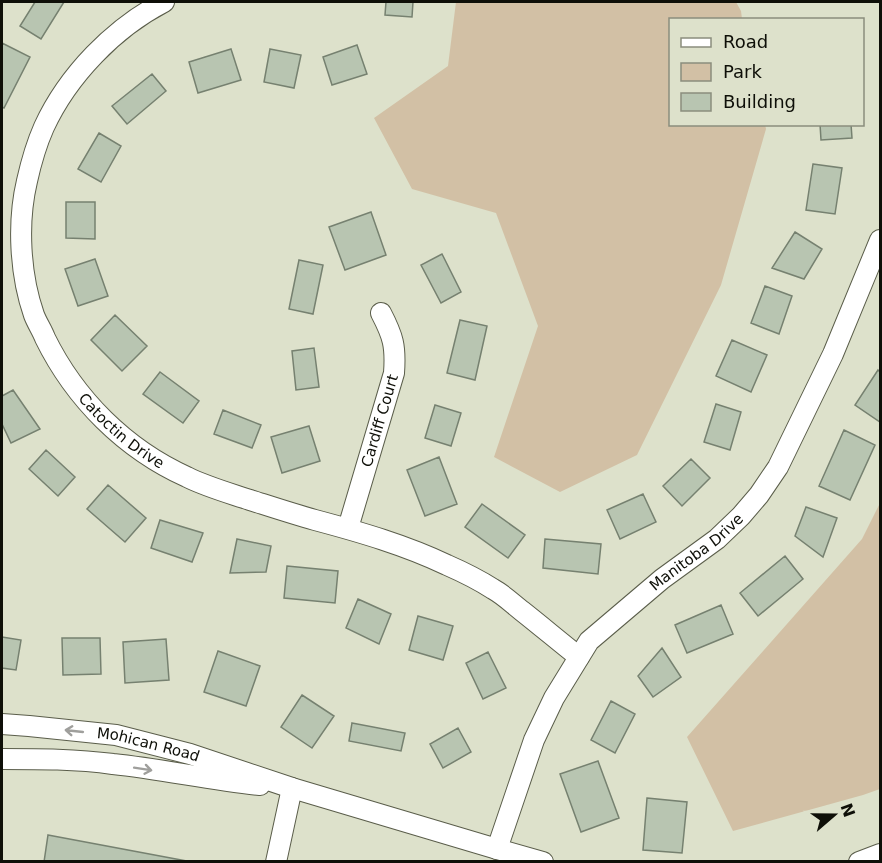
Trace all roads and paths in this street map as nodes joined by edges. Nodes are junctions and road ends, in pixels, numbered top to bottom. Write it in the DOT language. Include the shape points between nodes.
graph roads {
  1 [pos="165,2"];
  2 [pos="880,240"];
  3 [pos="381,313"];
  4 [pos="348,528"];
  5 [pos="579,657"];
  6 [pos="2,724"];
  7 [pos="2,759"];
  8 [pos="292,788"];
  9 [pos="497,849"];
  10 [pos="880,854"];
  11 [pos="276,861"];
  12 [pos="543,861"];
  13 [pos="859,861"];
  1 -- 4 [label="street, Catoctin Drive" via="103,46 79,73 44,127 24,193 21,227 22,262 34,315 51,351 91,408 147,456 220,490"];
  2 -- 5 [label="street, Manitoba Drive" via="833,354 778,467 759,495 717,539 610,623"];
  3 -- 4 [label="street, Cardiff Court" via="393,336 394,373"];
  4 -- 5 [label="street, Catoctin Drive" via="447,565 495,590"];
  5 -- 9 [label="street, Manitoba Drive" via="534,740"];
  8 -- 6 [label="street, Mohican Road, one-way" via="190,754 116,735"];
  7 -- 8 [label="street, Mohican Road, one-way" via="113,764"];
  8 -- 9 [label="street, Mohican Road"];
  8 -- 11 [label="street"];
  9 -- 12 [label="street, Mohican Road"];
  10 -- 13 [label="street"];
}
